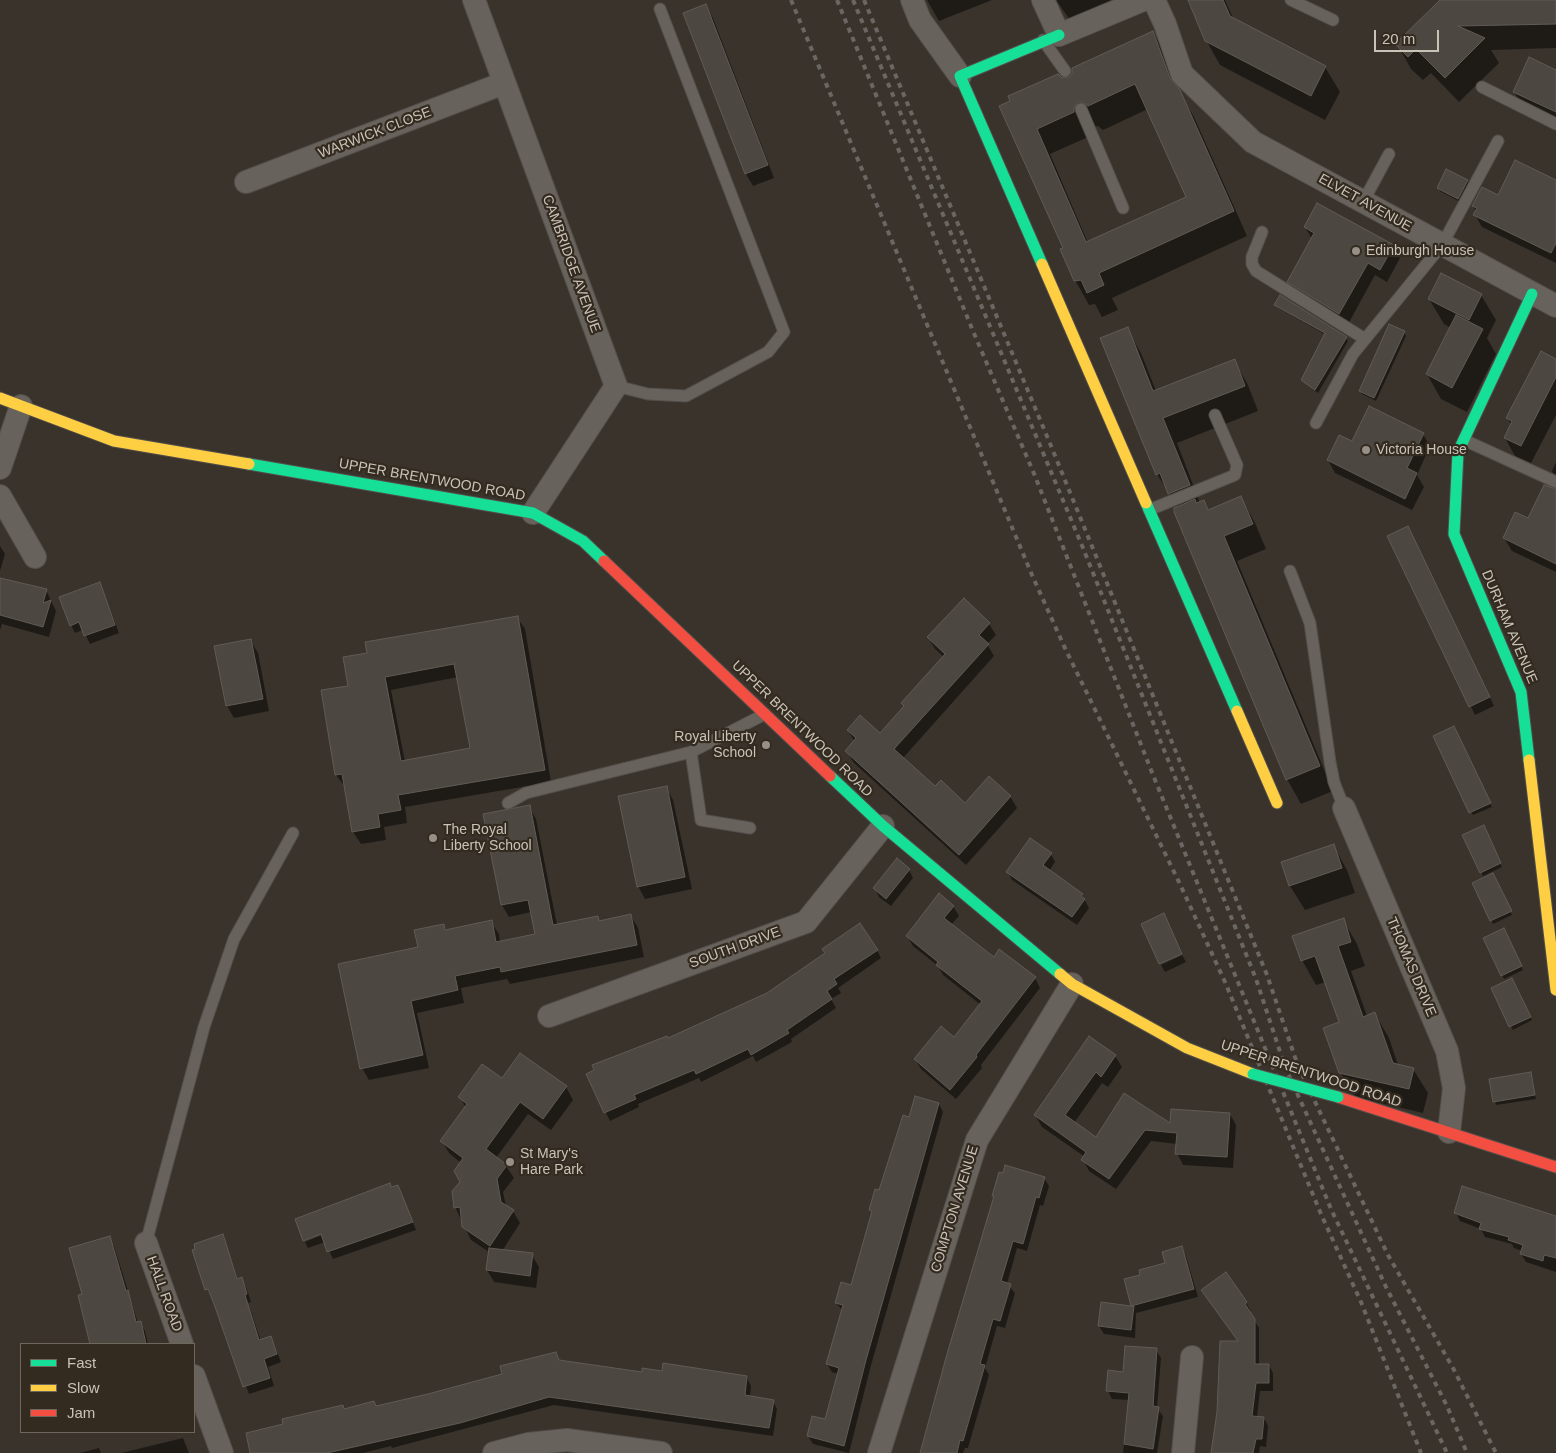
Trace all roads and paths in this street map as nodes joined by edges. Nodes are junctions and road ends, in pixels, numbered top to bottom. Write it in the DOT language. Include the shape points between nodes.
graph roads {
  1 [pos="474,0"];
  2 [pos="912,0"];
  3 [pos="1043,0"];
  4 [pos="1143,0"];
  5 [pos="1154,0"];
  6 [pos="1291,0"];
  7 [pos="660,9"];
  8 [pos="1332,20"];
  9 [pos="1051,37"];
  10 [pos="1065,71"];
  11 [pos="960,76"];
  12 [pos="504,83"];
  13 [pos="1482,87"];
  14 [pos="1081,109"];
  15 [pos="1556,124"];
  16 [pos="1498,141"];
  17 [pos="1389,154"];
  18 [pos="246,182"];
  19 [pos="1362,202"];
  20 [pos="1123,208"];
  21 [pos="1262,232"];
  22 [pos="1442,245"];
  23 [pos="1532,294"];
  24 [pos="1556,306"];
  25 [pos="1365,339"];
  26 [pos="616,386"];
  27 [pos="0,398"];
  28 [pos="21,406"];
  29 [pos="1215,415"];
  30 [pos="1316,423"];
  31 [pos="1464,440"];
  32 [pos="0,468"];
  33 [pos="1556,482"];
  34 [pos="0,496"];
  35 [pos="1149,510"];
  36 [pos="532,513"];
  37 [pos="35,557"];
  38 [pos="1290,571"];
  39 [pos="765,714"];
  40 [pos="691,752"];
  41 [pos="508,803"];
  42 [pos="1277,803"];
  43 [pos="1344,808"];
  44 [pos="883,826"];
  45 [pos="750,828"];
  46 [pos="293,832"];
  47 [pos="1072,984"];
  48 [pos="1556,990"];
  49 [pos="549,1016"];
  50 [pos="1449,1132"];
  51 [pos="1556,1167"];
  52 [pos="146,1243"];
  53 [pos="182,1343"];
  54 [pos="1192,1357"];
  55 [pos="195,1379"];
  56 [pos="222,1453"];
  57 [pos="494,1453"];
  58 [pos="661,1453"];
  59 [pos="879,1453"];
  60 [pos="1183,1453"];
  1 -- 12 [label="street, CAMBRIDGE AVENUE"];
  2 -- 11 [label="street" via="920,20"];
  3 -- 9 [label="street"];
  4 -- 9 [label="street"];
  5 -- 19 [label="street, ELVET AVENUE" via="1182,74 1253,142"];
  6 -- 8 [label="lane"];
  7 -- 26 [label="lane" via="784,332 768,352 686,396 648,394"];
  9 -- 10 [label="lane"];
  9 -- 11 [label="street"];
  11 -- 35 [label="street"];
  12 -- 18 [label="street, WARWICK CLOSE"];
  12 -- 26 [label="street, CAMBRIDGE AVENUE"];
  13 -- 15 [label="lane"];
  14 -- 20 [label="lane"];
  16 -- 22 [label="lane"];
  17 -- 19 [label="lane"];
  19 -- 22 [label="street, ELVET AVENUE"];
  21 -- 25 [label="lane" via="1252,257 1256,271"];
  22 -- 23 [label="street, ELVET AVENUE"];
  22 -- 25 [label="lane"];
  23 -- 24 [label="street, ELVET AVENUE"];
  23 -- 31 [label="street, DURHAM AVENUE"];
  25 -- 30 [label="lane" via="1353,354"];
  26 -- 36 [label="street"];
  27 -- 28 [label="street, UPPER BRENTWOOD ROAD"];
  28 -- 32 [label="street"];
  28 -- 36 [label="street, UPPER BRENTWOOD ROAD" via="114,441"];
  29 -- 35 [label="lane" via="1237,465 1235,475"];
  31 -- 33 [label="lane"];
  31 -- 48 [label="street, DURHAM AVENUE" via="1458,452 1454,534 1521,692"];
  34 -- 37 [label="street"];
  35 -- 42 [label="street"];
  36 -- 39 [label="street, UPPER BRENTWOOD ROAD" via="583,541"];
  38 -- 43 [label="lane" via="1310,623 1334,782"];
  39 -- 40 [label="lane"];
  39 -- 44 [label="street, UPPER BRENTWOOD ROAD"];
  40 -- 41 [label="lane" via="526,793"];
  40 -- 45 [label="lane" via="701,820"];
  43 -- 50 [label="street, THOMAS DRIVE" via="1447,1051 1454,1088"];
  44 -- 47 [label="street, UPPER BRENTWOOD ROAD"];
  44 -- 49 [label="street, SOUTH DRIVE" via="806,922"];
  46 -- 52 [label="lane" via="234,939 204,1027"];
  47 -- 50 [label="street, UPPER BRENTWOOD ROAD, bridge" via="1187,1048 1253,1074"];
  47 -- 59 [label="street, COMPTON AVENUE" via="977,1140"];
  50 -- 51 [label="street, UPPER BRENTWOOD ROAD"];
  52 -- 53 [label="street, HALL ROAD"];
  54 -- 60 [label="street"];
  55 -- 56 [label="street"];
  57 -- 58 [label="street" via="528,1444 567,1440"];
}
